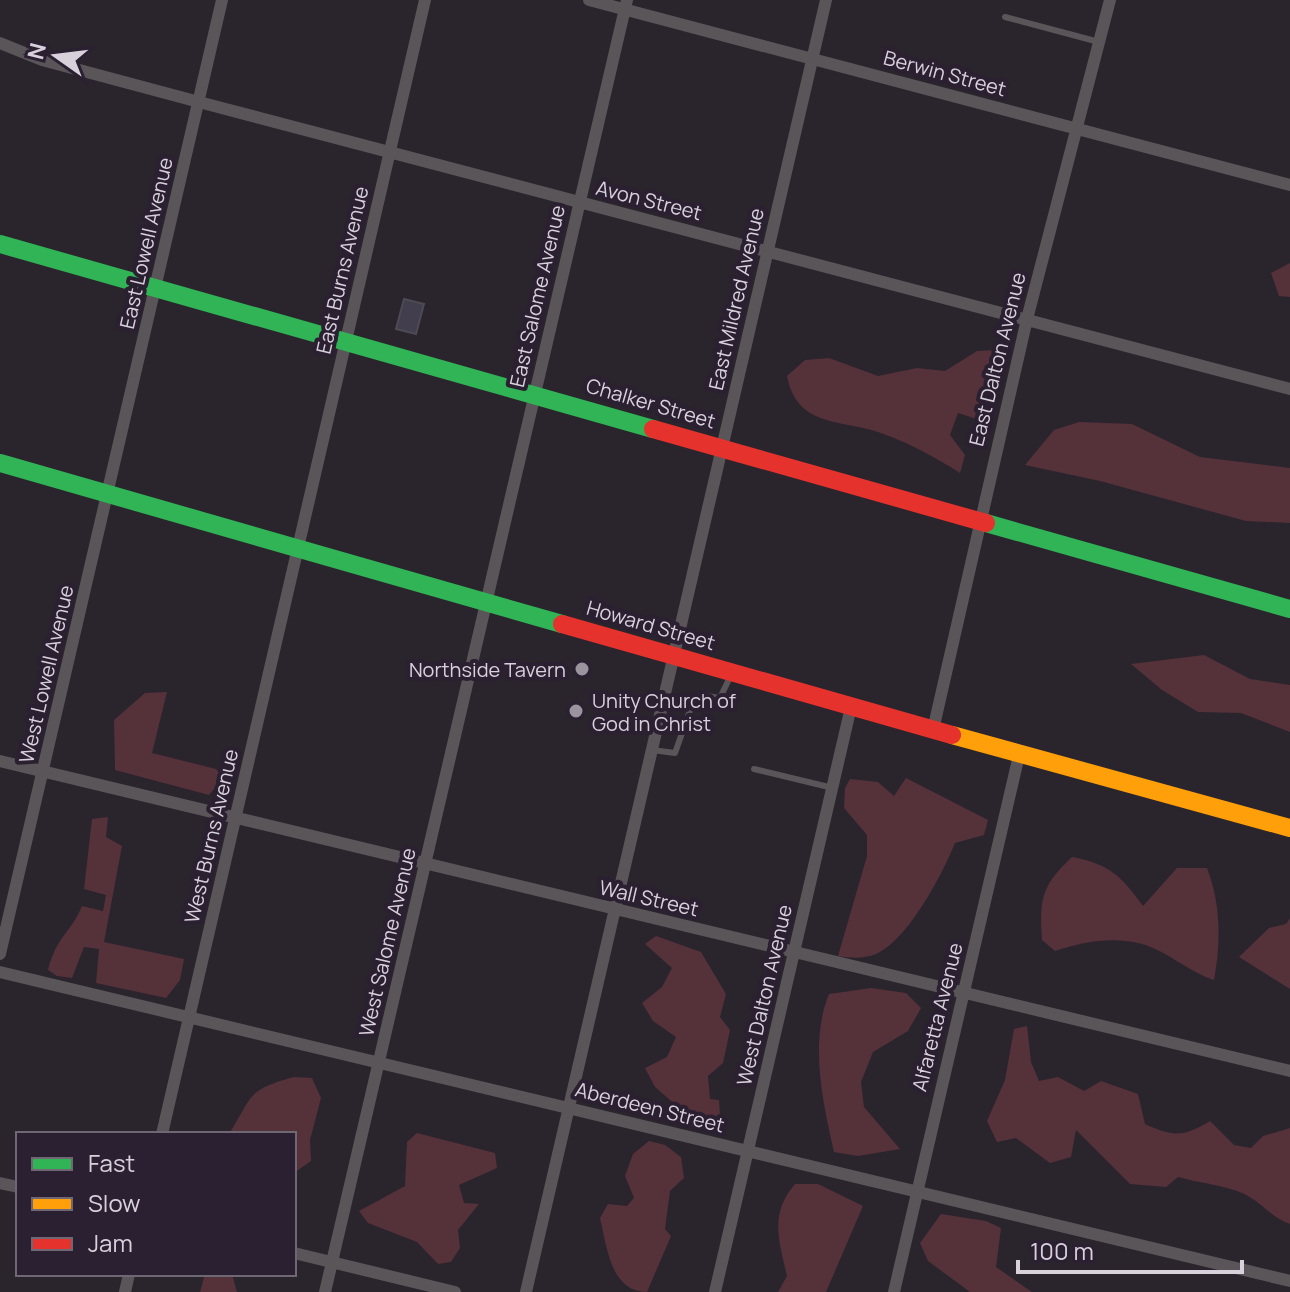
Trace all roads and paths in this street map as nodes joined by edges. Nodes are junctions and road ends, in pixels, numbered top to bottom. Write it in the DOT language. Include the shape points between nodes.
graph roads {
  1 [pos="222,0"];
  2 [pos="425,0"];
  3 [pos="589,0"];
  4 [pos="826,0"];
  5 [pos="1110,0"];
  6 [pos="626,5"];
  7 [pos="1005,17"];
  8 [pos="1099,42"];
  9 [pos="0,43"];
  10 [pos="813,59"];
  11 [pos="199,102"];
  12 [pos="1076,129"];
  13 [pos="389,152"];
  14 [pos="1290,185"];
  15 [pos="580,202"];
  16 [pos="0,244"];
  17 [pos="768,251"];
  18 [pos="155,288"];
  19 [pos="1027,319"];
  20 [pos="346,342"];
  21 [pos="1290,389"];
  22 [pos="535,393"];
  23 [pos="723,447"];
  24 [pos="0,463"];
  25 [pos="107,495"];
  26 [pos="979,522"];
  27 [pos="298,548"];
  28 [pos="488,602"];
  29 [pos="1290,609"];
  30 [pos="675,654"];
  31 [pos="732,670"];
  32 [pos="851,707"];
  33 [pos="933,730"];
  34 [pos="652,750"];
  35 [pos="1020,751"];
  36 [pos="0,761"];
  37 [pos="754,769"];
  38 [pos="44,771"];
  39 [pos="833,788"];
  40 [pos="236,818"];
  41 [pos="1290,828"];
  42 [pos="426,865"];
  43 [pos="614,911"];
  44 [pos="794,953"];
  45 [pos="0,954"];
  46 [pos="0,972"];
  47 [pos="963,993"];
  48 [pos="189,1017"];
  49 [pos="380,1064"];
  50 [pos="1290,1071"];
  51 [pos="569,1109"];
  52 [pos="162,1132"];
  53 [pos="748,1152"];
  54 [pos="917,1191"];
  55 [pos="296,1253"];
  56 [pos="331,1262"];
  57 [pos="1290,1281"];
  58 [pos="325,1292"];
  59 [pos="455,1292"];
  60 [pos="526,1292"];
  61 [pos="715,1292"];
  62 [pos="894,1292"];
  1 -- 11 [label="street, East Lowell Avenue"];
  2 -- 13 [label="street, East Burns Avenue"];
  3 -- 6 [label="street, Berwin Street"];
  4 -- 10 [label="street, East Mildred Avenue"];
  5 -- 8 [label="street, East Dalton Avenue"];
  6 -- 10 [label="street, Berwin Street"];
  6 -- 15 [label="street, East Salome Avenue"];
  7 -- 8 [label="lane"];
  8 -- 12 [label="street, East Dalton Avenue"];
  9 -- 11 [label="street, Avon Street" via="42,60"];
  10 -- 12 [label="street, Berwin Street"];
  10 -- 17 [label="street, East Mildred Avenue"];
  11 -- 13 [label="street, Avon Street"];
  11 -- 18 [label="street, East Lowell Avenue"];
  12 -- 14 [label="street, Berwin Street"];
  12 -- 19 [label="street, East Dalton Avenue"];
  13 -- 15 [label="street, Avon Street"];
  13 -- 20 [label="street, East Burns Avenue"];
  15 -- 17 [label="street, Avon Street"];
  15 -- 22 [label="street, East Salome Avenue"];
  16 -- 18 [label="main road, Chalker Street"];
  17 -- 19 [label="street, Avon Street"];
  17 -- 23 [label="street, East Mildred Avenue"];
  18 -- 20 [label="main road, Chalker Street"];
  18 -- 25 [label="street, East Lowell Avenue"];
  19 -- 21 [label="street, Avon Street"];
  19 -- 26 [label="street, East Dalton Avenue"];
  20 -- 22 [label="main road, Chalker Street"];
  20 -- 27 [label="street, East Burns Avenue"];
  22 -- 23 [label="main road, Chalker Street"];
  22 -- 28 [label="street, East Salome Avenue"];
  23 -- 26 [label="main road, Chalker Street"];
  23 -- 30 [label="street, East Mildred Avenue"];
  24 -- 25 [label="main road, Howard Street"];
  25 -- 27 [label="main road, Howard Street"];
  25 -- 38 [label="street, West Lowell Avenue"];
  26 -- 29 [label="main road, Chalker Street"];
  26 -- 33 [label="street, East Dalton Avenue"];
  27 -- 28 [label="main road, Howard Street"];
  27 -- 40 [label="street, West Burns Avenue"];
  28 -- 30 [label="main road, Howard Street"];
  28 -- 42 [label="street, West Salome Avenue"];
  30 -- 31 [label="main road, Howard Street"];
  30 -- 34 [label="street, East Mildred Avenue"];
  31 -- 32 [label="main road, Howard Street"];
  31 -- 34 [label="lane" via="724,695 694,699 675,753"];
  32 -- 33 [label="main road, Howard Street"];
  32 -- 39 [label="street, West Dalton Avenue"];
  33 -- 35 [label="main road, Howard Street"];
  34 -- 43 [label="street, East Mildred Avenue"];
  35 -- 41 [label="main road, Howard Street"];
  35 -- 47 [label="street, Alfaretta Avenue"];
  36 -- 38 [label="street, Wall Street"];
  37 -- 39 [label="lane"];
  38 -- 40 [label="street, Wall Street"];
  38 -- 45 [label="street, West Lowell Avenue"];
  39 -- 44 [label="street, West Dalton Avenue"];
  40 -- 42 [label="street, Wall Street"];
  40 -- 48 [label="street, West Burns Avenue"];
  42 -- 43 [label="street, Wall Street"];
  42 -- 49 [label="street, West Salome Avenue"];
  43 -- 44 [label="street, Wall Street"];
  43 -- 51 [label="street, East Mildred Avenue"];
  44 -- 47 [label="street, Wall Street"];
  44 -- 53 [label="street, West Dalton Avenue"];
  46 -- 48 [label="street, Aberdeen Street"];
  47 -- 50 [label="street, Wall Street"];
  47 -- 54 [label="street, Alfaretta Avenue"];
  48 -- 49 [label="street, Aberdeen Street"];
  48 -- 52 [label="street, West Burns Avenue"];
  49 -- 51 [label="street, Aberdeen Street"];
  49 -- 56 [label="street, West Salome Avenue"];
  51 -- 53 [label="street, Aberdeen Street"];
  51 -- 60 [label="street, East Mildred Avenue"];
  53 -- 54 [label="street, Aberdeen Street"];
  53 -- 61 [label="street, West Dalton Avenue"];
  54 -- 57 [label="street, Aberdeen Street"];
  54 -- 62 [label="street, Alfaretta Avenue"];
  55 -- 56 [label="street"];
  56 -- 58 [label="street, West Salome Avenue"];
  56 -- 59 [label="street"];
}
